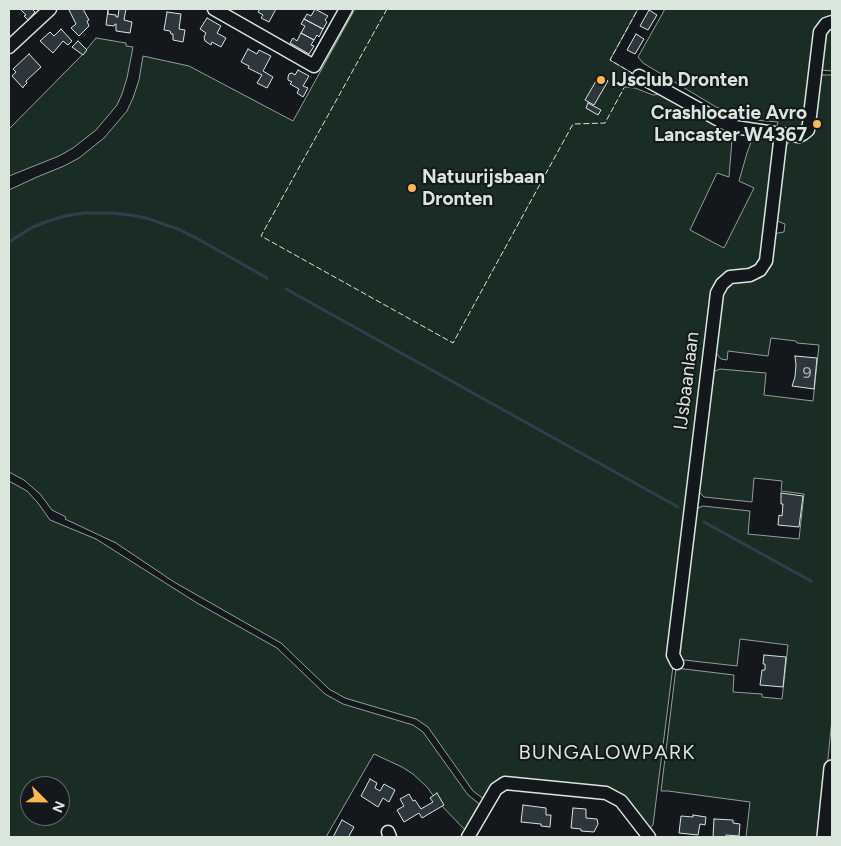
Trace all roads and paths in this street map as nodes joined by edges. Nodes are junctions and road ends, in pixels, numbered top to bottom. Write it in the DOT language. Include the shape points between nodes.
graph roads {
  1 [pos="50,9"];
  2 [pos="214,9"];
  3 [pos="346,9"];
  4 [pos="832,22"];
  5 [pos="9,47"];
  6 [pos="639,76"];
  7 [pos="781,134"];
  8 [pos="677,663"];
  9 [pos="832,768"];
  10 [pos="646,836"];
  11 [pos="468,837"];
  12 [pos="825,837"];
  1 -- 5 [label="street"];
  2 -- 3 [label="street" via="314,66"];
  4 -- 7 [label="street" via="820,32 808,130 799,136"];
  6 -- 7 [label="street" via="726,124"];
  7 -- 8 [label="street, IJsbaanlaan" via="766,261 760,270 750,275 730,277 717,293 673,655"];
  9 -- 12 [label="main road"];
  10 -- 11 [label="street" via="621,801 606,794 505,783 496,789"];
}
